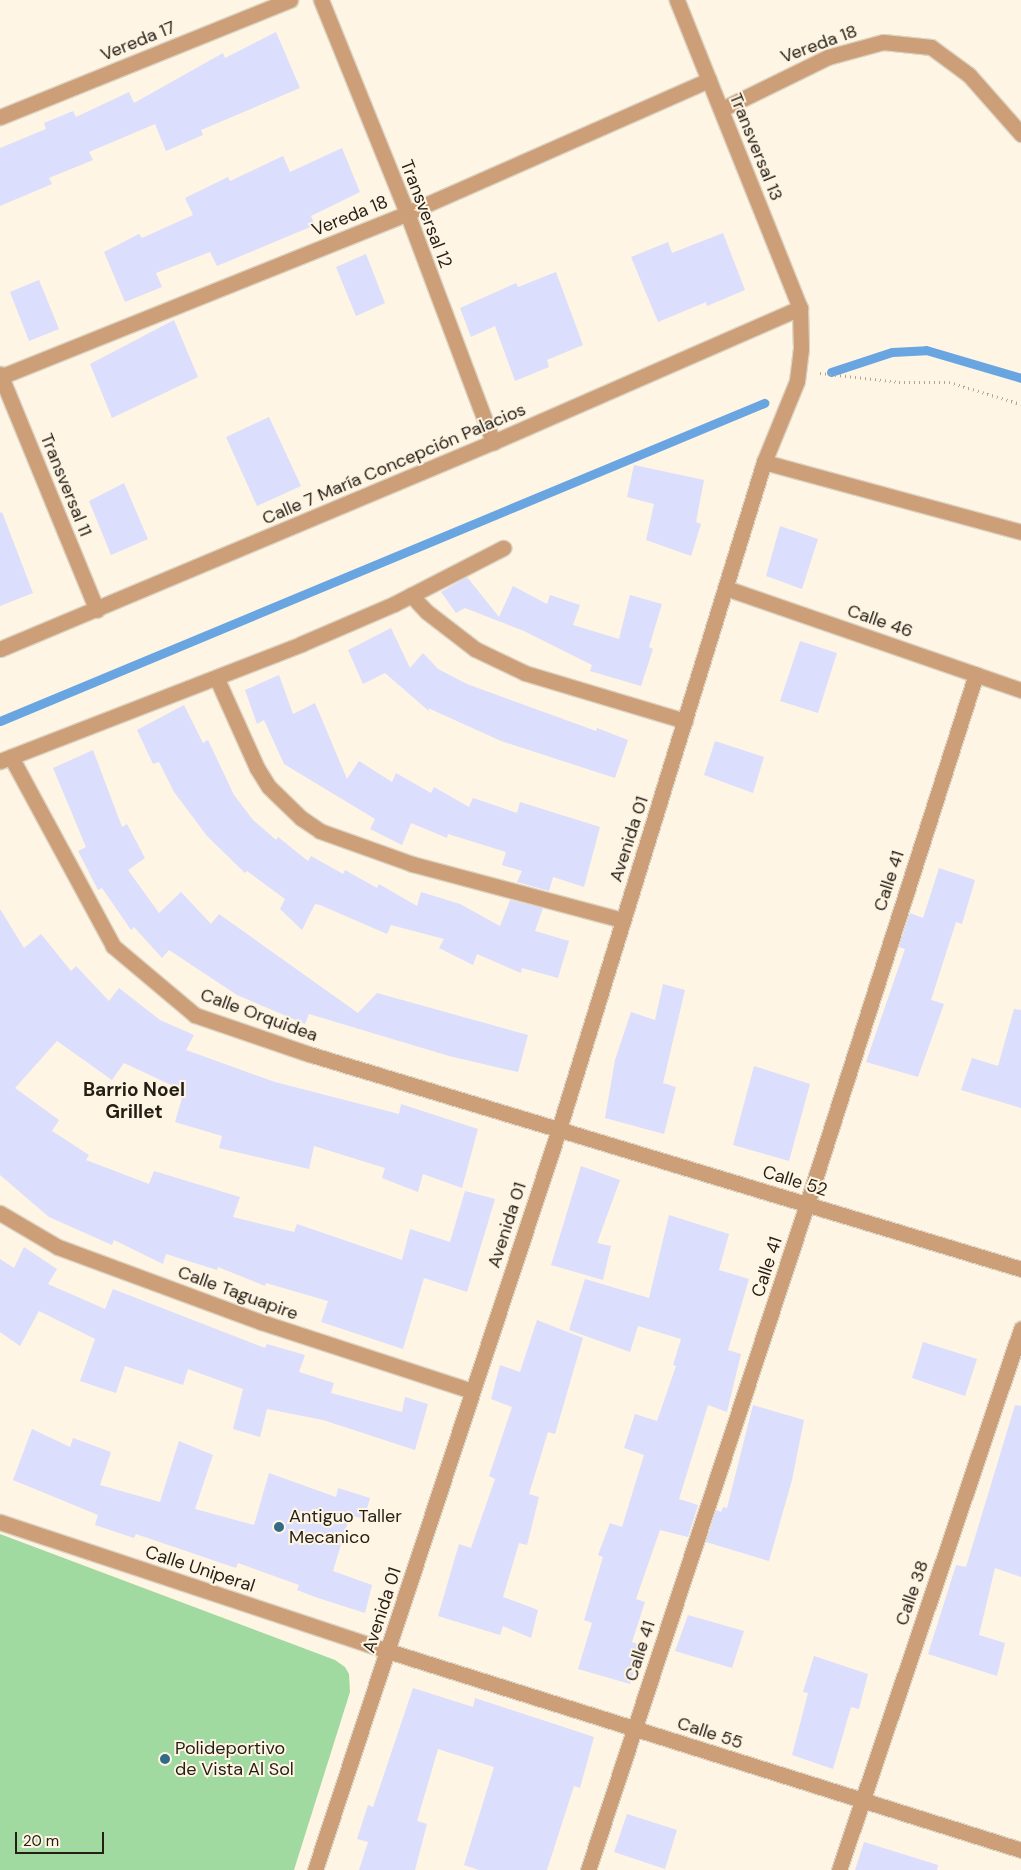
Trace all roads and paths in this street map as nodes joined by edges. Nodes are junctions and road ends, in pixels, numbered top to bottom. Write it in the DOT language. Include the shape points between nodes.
graph roads {
  1 [pos="290,0"];
  2 [pos="321,0"];
  3 [pos="677,0"];
  4 [pos="709,80"];
  5 [pos="722,109"];
  6 [pos="0,118"];
  7 [pos="1021,134"];
  8 [pos="407,213"];
  9 [pos="800,308"];
  10 [pos="799,368"];
  11 [pos="0,376"];
  12 [pos="1021,404"];
  13 [pos="493,442"];
  14 [pos="764,462"];
  15 [pos="1021,532"];
  16 [pos="503,548"];
  17 [pos="726,588"];
  18 [pos="411,595"];
  19 [pos="97,610"];
  20 [pos="0,649"];
  21 [pos="976,674"];
  22 [pos="217,679"];
  23 [pos="1021,690"];
  24 [pos="685,721"];
  25 [pos="5,759"];
  26 [pos="623,920"];
  27 [pos="559,1129"];
  28 [pos="807,1204"];
  29 [pos="0,1213"];
  30 [pos="1020,1267"];
  31 [pos="1021,1329"];
  32 [pos="472,1391"];
  33 [pos="0,1522"];
  34 [pos="388,1651"];
  35 [pos="634,1728"];
  36 [pos="861,1801"];
  37 [pos="1021,1850"];
  38 [pos="315,1870"];
  39 [pos="588,1870"];
  40 [pos="839,1870"];
  1 -- 6 [label="street, Vereda 17"];
  2 -- 8 [label="street, Transversal 12"];
  3 -- 4 [label="street, Transversal 13"];
  4 -- 5 [label="street, Transversal 13"];
  4 -- 8 [label="street, Vereda 18"];
  5 -- 7 [label="street, Vereda 18" via="828,57 883,42 931,47 969,75"];
  5 -- 9 [label="street, Transversal 13"];
  8 -- 11 [label="street, Vereda 18"];
  8 -- 13 [label="street, Transversal 12"];
  9 -- 10 [label="street, Avenida 01"];
  9 -- 13 [label="street, Calle 7 María Concepción Palacios"];
  10 -- 12 [label="path" via="899,382 949,382"];
  10 -- 14 [label="street, Avenida 01" via="792,399"];
  11 -- 19 [label="street, Transversal 11"];
  13 -- 19 [label="street, Calle 7 María Concepción Palacios"];
  14 -- 15 [label="street"];
  14 -- 17 [label="street, Avenida 01"];
  16 -- 18 [label="street"];
  17 -- 21 [label="street, Calle 46"];
  17 -- 24 [label="street, Avenida 01"];
  18 -- 22 [label="street"];
  18 -- 24 [label="street" via="427,612 475,649 525,673"];
  19 -- 20 [label="street, Calle 7 María Concepción Palacios"];
  21 -- 23 [label="street, Calle 46"];
  21 -- 28 [label="street, Calle 41"];
  22 -- 25 [label="street"];
  22 -- 26 [label="street" via="257,768 270,787 301,818 320,831 412,864"];
  24 -- 26 [label="street, Avenida 01"];
  25 -- 27 [label="street, Calle Orquidea" via="113,946 195,1015 309,1054"];
  26 -- 27 [label="street, Avenida 01"];
  27 -- 28 [label="street, Calle 52"];
  27 -- 32 [label="street, Avenida 01"];
  28 -- 30 [label="street, Calle 52"];
  28 -- 35 [label="street, Calle 41"];
  29 -- 32 [label="street, Calle Taguapire" via="58,1247 261,1322"];
  31 -- 36 [label="street, Calle 38"];
  32 -- 34 [label="street, Avenida 01"];
  33 -- 34 [label="street, Calle Uniperal"];
  34 -- 35 [label="street, Calle 55"];
  34 -- 38 [label="street, Avenida 01"];
  35 -- 36 [label="street, Calle 55"];
  35 -- 39 [label="street, Calle 41"];
  36 -- 37 [label="street, Calle 55"];
  36 -- 40 [label="street, Calle 38"];
}
